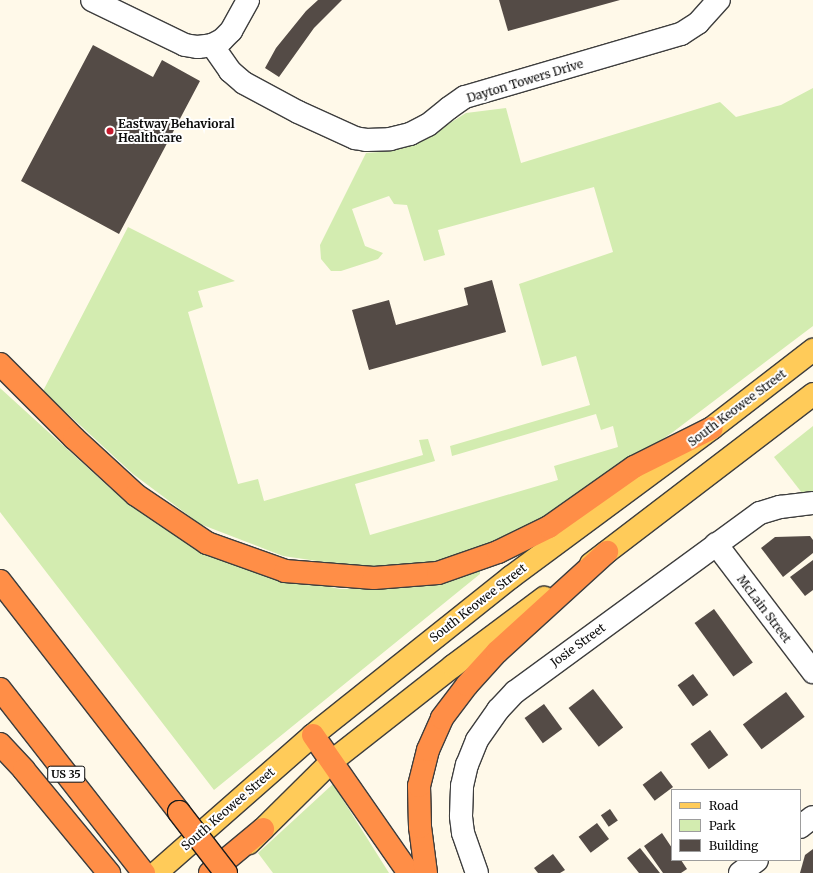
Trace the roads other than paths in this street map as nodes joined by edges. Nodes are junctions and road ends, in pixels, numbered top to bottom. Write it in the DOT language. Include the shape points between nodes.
graph roads {
  1 [pos="92,0"];
  2 [pos="248,0"];
  3 [pos="719,0"];
  4 [pos="212,45"];
  5 [pos="813,350"];
  6 [pos="0,364"];
  7 [pos="813,394"];
  8 [pos="712,428"];
  9 [pos="812,503"];
  10 [pos="716,544"];
  11 [pos="607,552"];
  12 [pos="0,566"];
  13 [pos="0,582"];
  14 [pos="813,672"];
  15 [pos="0,689"];
  16 [pos="96,703"];
  17 [pos="313,735"];
  18 [pos="0,744"];
  19 [pos="332,761"];
  20 [pos="813,817"];
  21 [pos="801,826"];
  22 [pos="263,829"];
  23 [pos="756,861"];
  24 [pos="139,866"];
  25 [pos="109,873"];
  26 [pos="156,873"];
  27 [pos="210,873"];
  28 [pos="218,873"];
  29 [pos="226,873"];
  30 [pos="409,873"];
  31 [pos="426,873"];
  32 [pos="477,873"];
  33 [pos="740,873"];
  1 -- 4 [label="street" via="185,44 198,47"];
  2 -- 4 [label="street" via="231,31"];
  3 -- 4 [label="street, Dayton Towers Drive" via="698,23 681,34 465,98 428,125 410,134 390,139 355,138 293,109 244,83 230,71"];
  5 -- 8 [label="main road, South Keowee Street"];
  6 -- 8 [label="highway" via="136,495 207,543 284,571 374,578 446,570 498,552 550,527 634,467"];
  7 -- 11 [label="main road"];
  8 -- 17 [label="main road, South Keowee Street" via="511,577"];
  9 -- 10 [label="street, Josie Street" via="780,506 760,513"];
  10 -- 14 [label="street, McLain Street"];
  10 -- 32 [label="street, Josie Street" via="515,692 498,710 477,740 462,786 463,833"];
  11 -- 19 [label="main road" via="453,666"];
  11 -- 31 [label="highway" via="497,652 442,718 428,750 419,786 420,827"];
  12 -- 16 [label="highway"];
  13 -- 16 [label="highway"];
  15 -- 24 [label="highway, US 35"];
  16 -- 29 [label="highway, bridge"];
  17 -- 19 [label="highway"];
  17 -- 26 [label="main road, South Keowee Street"];
  18 -- 25 [label="highway"];
  19 -- 22 [label="main road"];
  19 -- 30 [label="highway"];
  20 -- 21 [label="street"];
  22 -- 27 [label="highway"];
  22 -- 28 [label="main road"];
  23 -- 33 [label="street"];
}
